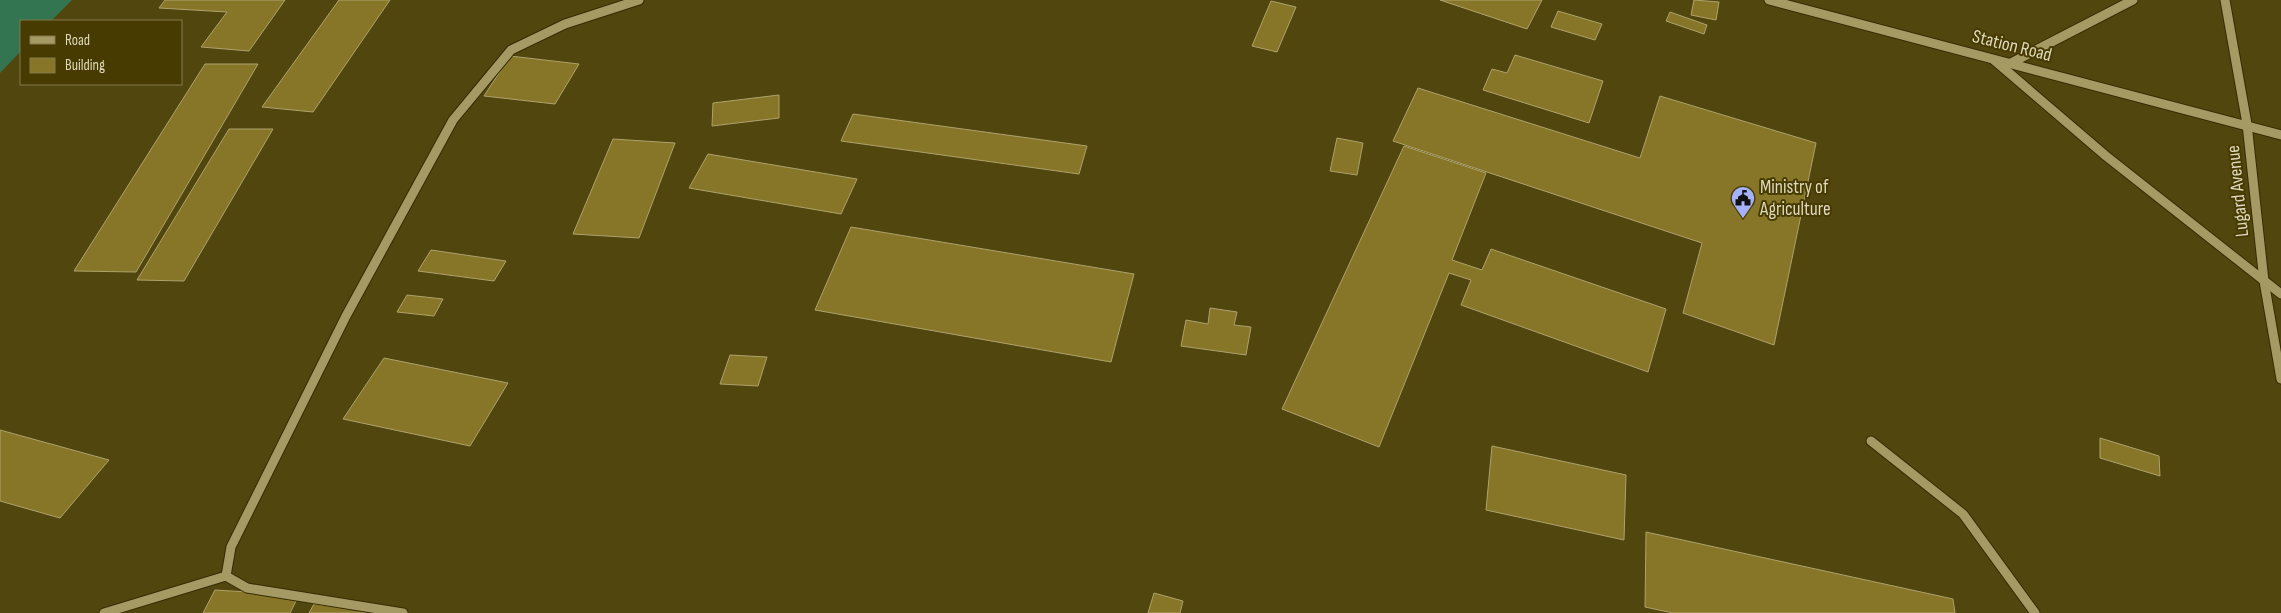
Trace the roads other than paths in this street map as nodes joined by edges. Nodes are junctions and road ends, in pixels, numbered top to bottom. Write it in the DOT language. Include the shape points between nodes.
graph roads {
  1 [pos="640,0"];
  2 [pos="1769,0"];
  3 [pos="2133,0"];
  4 [pos="2225,0"];
  5 [pos="1991,58"];
  6 [pos="2011,63"];
  7 [pos="2247,124"];
  8 [pos="2281,135"];
  9 [pos="2264,282"];
  10 [pos="2281,294"];
  11 [pos="2281,379"];
  12 [pos="1871,441"];
  13 [pos="226,576"];
  14 [pos="104,613"];
  15 [pos="403,613"];
  16 [pos="2035,613"];
  1 -- 13 [label="street" via="565,24 511,50 453,120 346,316 231,547"];
  2 -- 5 [label="street, Station Road"];
  3 -- 6 [label="street"];
  4 -- 7 [label="street, Lugard Avenue"];
  5 -- 6 [label="street, Station Road"];
  5 -- 9 [label="street" via="2106,156"];
  6 -- 7 [label="street, Station Road"];
  7 -- 8 [label="street"];
  7 -- 9 [label="street, Lugard Avenue"];
  9 -- 10 [label="street"];
  9 -- 11 [label="street, Lugard Avenue"];
  12 -- 16 [label="street" via="1963,514"];
  13 -- 14 [label="street"];
  13 -- 15 [label="street" via="247,588"];
}
